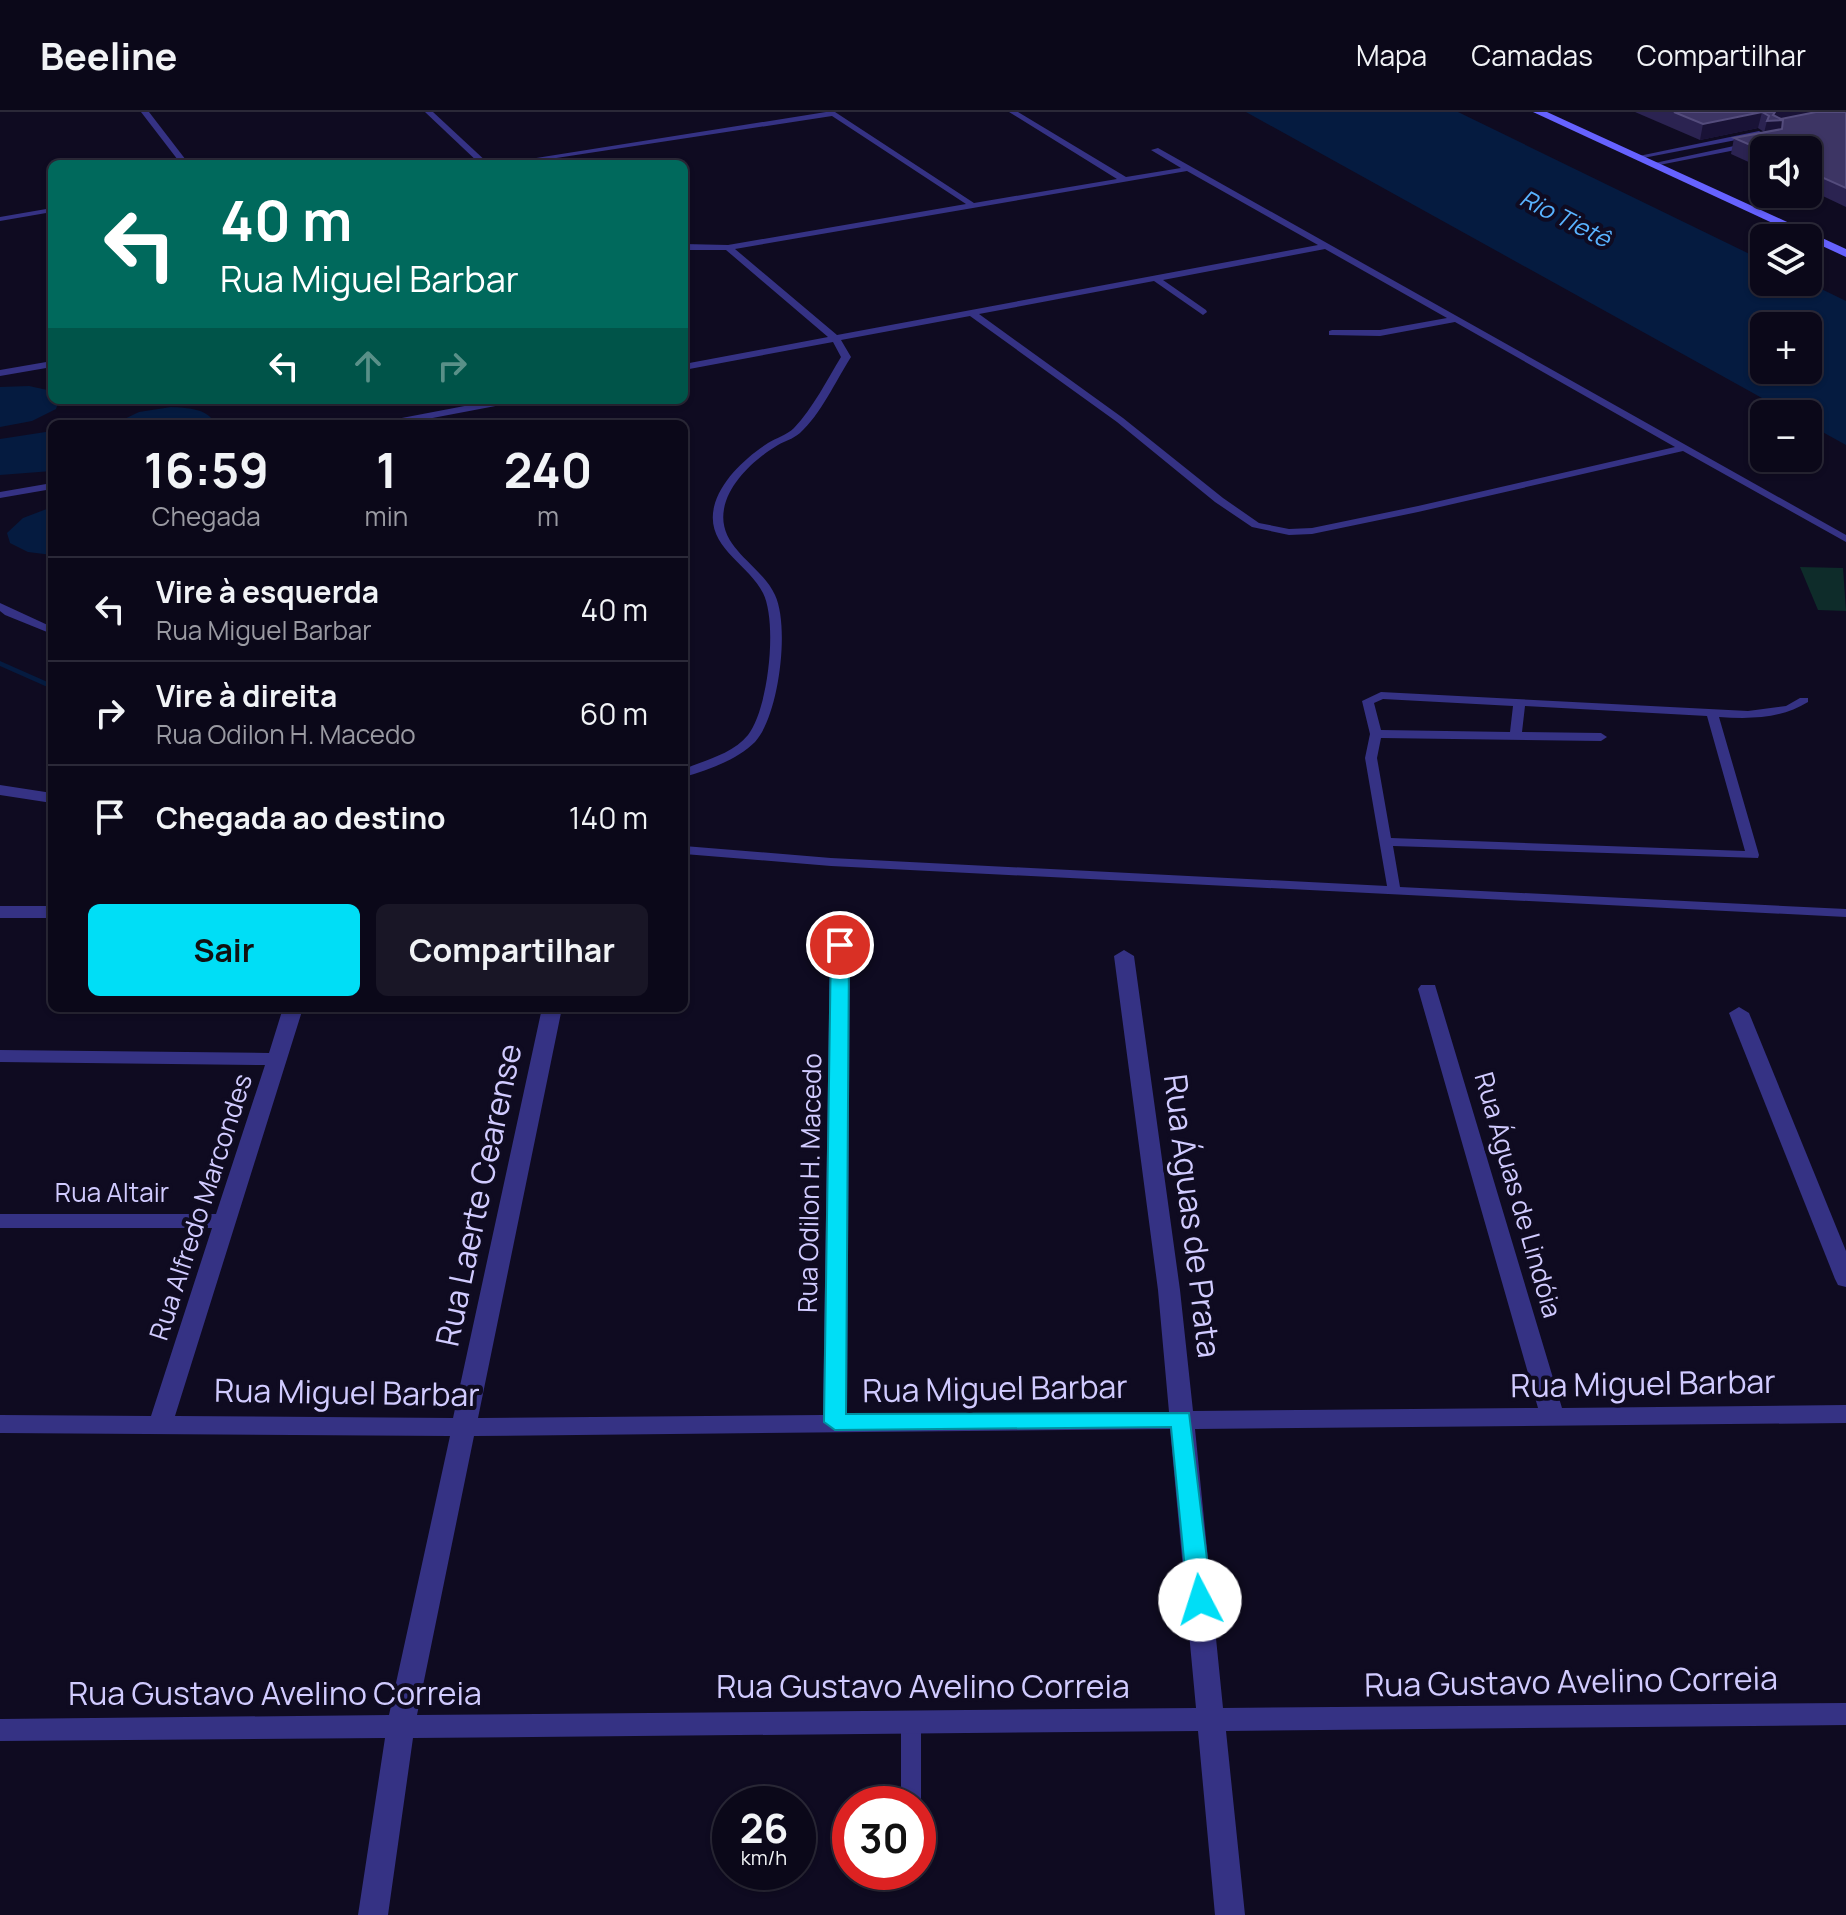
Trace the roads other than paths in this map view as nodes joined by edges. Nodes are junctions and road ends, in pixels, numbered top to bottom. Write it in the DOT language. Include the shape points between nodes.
graph roads {
  1 [pos="145,112"];
  2 [pos="429,112"];
  3 [pos="1013,112"];
  4 [pos="1538,112"];
  5 [pos="831,113"];
  6 [pos="1759,133"];
  7 [pos="1750,145"];
  8 [pos="1155,150"];
  9 [pos="1638,157"];
  10 [pos="182,160"];
  11 [pos="481,160"];
  12 [pos="528,160"];
  13 [pos="1654,164"];
  14 [pos="1188,169"];
  15 [pos="1125,180"];
  16 [pos="972,205"];
  17 [pos="48,211"];
  18 [pos="0,219"];
  19 [pos="688,247"];
  20 [pos="728,247"];
  21 [pos="1323,247"];
  22 [pos="1846,253"];
  23 [pos="688,254"];
  24 [pos="1156,279"];
  25 [pos="1203,312"];
  26 [pos="974,315"];
  27 [pos="1453,320"];
  28 [pos="1332,333"];
  29 [pos="836,339"];
  30 [pos="48,365"];
  31 [pos="688,366"];
  32 [pos="0,373"];
  33 [pos="490,404"];
  34 [pos="407,420"];
  35 [pos="1684,448"];
  36 [pos="48,487"];
  37 [pos="0,495"];
  38 [pos="1846,539"];
  39 [pos="0,606"];
  40 [pos="48,629"];
  41 [pos="1804,700"];
  42 [pos="1519,705"];
  43 [pos="1712,713"];
  44 [pos="1376,734"];
  45 [pos="1516,735"];
  46 [pos="1601,737"];
  47 [pos="688,771"];
  48 [pos="0,790"];
  49 [pos="48,797"];
  50 [pos="1386,842"];
  51 [pos="688,850"];
  52 [pos="1394,890"];
  53 [pos="0,912"];
  54 [pos="48,912"];
  55 [pos="1846,913"];
  56 [pos="840,945"];
  57 [pos="1124,956"];
  58 [pos="1428,989"];
  59 [pos="292,1012"];
  60 [pos="551,1012"];
  61 [pos="1739,1013"];
  62 [pos="0,1056"];
  63 [pos="278,1059"];
  64 [pos="0,1221"];
  65 [pos="224,1221"];
  66 [pos="1846,1279"];
  67 [pos="1846,1414"];
  68 [pos="1553,1417"];
  69 [pos="1181,1419"];
  70 [pos="161,1422"];
  71 [pos="835,1422"];
  72 [pos="0,1424"];
  73 [pos="465,1427"];
  74 [pos="1846,1714"];
  75 [pos="1209,1719"];
  76 [pos="911,1721"];
  77 [pos="400,1729"];
  78 [pos="0,1730"];
  79 [pos="911,1786"];
  80 [pos="373,1915"];
  81 [pos="1230,1915"];
  1 -- 10 [label="lane"];
  2 -- 11 [label="lane"];
  3 -- 15 [label="lane"];
  4 -- 9 [label="main road"];
  5 -- 12 [label="lane"];
  5 -- 16 [label="lane"];
  6 -- 9 [label="lane"];
  7 -- 13 [label="lane"];
  8 -- 14 [label="lane"];
  9 -- 13 [label="main road"];
  13 -- 22 [label="main road"];
  14 -- 15 [label="lane"];
  14 -- 21 [label="lane"];
  15 -- 16 [label="lane"];
  16 -- 20 [label="lane"];
  17 -- 18 [label="lane"];
  19 -- 20 [label="lane"];
  20 -- 23 [label="lane"];
  20 -- 29 [label="lane"];
  21 -- 24 [label="lane"];
  21 -- 27 [label="lane"];
  24 -- 25 [label="lane"];
  24 -- 26 [label="lane"];
  26 -- 29 [label="lane"];
  26 -- 35 [label="lane" via="1120,420 1219,500 1256,525 1289,532 1418,509"];
  27 -- 28 [label="lane" via="1380,333"];
  27 -- 35 [label="lane"];
  29 -- 31 [label="lane"];
  29 -- 47 [label="lane" via="846,357 798,429 770,445 725,492 717,519 735,558 759,581 775,607 766,708 755,735 737,751"];
  30 -- 32 [label="lane"];
  33 -- 34 [label="lane"];
  35 -- 38 [label="lane"];
  36 -- 37 [label="lane"];
  39 -- 40 [label="lane"];
  41 -- 43 [label="lane" via="1772,712"];
  42 -- 43 [label="lane"];
  42 -- 44 [label="lane" via="1381,695 1368,701"];
  42 -- 45 [label="lane"];
  43 -- 50 [label="lane" via="1753,855"];
  44 -- 45 [label="lane"];
  44 -- 50 [label="lane" via="1371,758"];
  45 -- 46 [label="lane"];
  48 -- 49 [label="street"];
  50 -- 52 [label="lane"];
  51 -- 52 [label="lane"];
  52 -- 55 [label="lane"];
  53 -- 54 [label="street"];
  56 -- 71 [label="street, Rua Odilon H. Macedo"];
  57 -- 69 [label="street, Rua Águas de Prata"];
  58 -- 68 [label="street, Rua Águas de Lindóia"];
  59 -- 63 [label="street, Rua Alfredo Marcondes"];
  60 -- 73 [label="street, Rua Laerte Cearense"];
  61 -- 66 [label="street"];
  62 -- 63 [label="street"];
  63 -- 65 [label="street, Rua Alfredo Marcondes"];
  64 -- 65 [label="street, Rua Altair"];
  65 -- 70 [label="street, Rua Alfredo Marcondes"];
  67 -- 68 [label="street, Rua Miguel Barbar"];
  68 -- 69 [label="street, Rua Miguel Barbar"];
  69 -- 71 [label="street, Rua Miguel Barbar"];
  69 -- 75 [label="street, Rua Águas de Prata"];
  70 -- 72 [label="street, Rua Miguel Barbar"];
  70 -- 73 [label="street, Rua Miguel Barbar"];
  71 -- 73 [label="street, Rua Miguel Barbar"];
  73 -- 77 [label="street, Rua Laerte Cearense"];
  74 -- 75 [label="street, Rua Gustavo Avelino Correia"];
  75 -- 76 [label="street, Rua Gustavo Avelino Correia"];
  75 -- 81 [label="street, Rua Águas de Prata"];
  76 -- 77 [label="street, Rua Gustavo Avelino Correia"];
  76 -- 79 [label="lane"];
  77 -- 78 [label="street, Rua Gustavo Avelino Correia"];
  77 -- 80 [label="street, Rua Laerte Cearense"];
}
